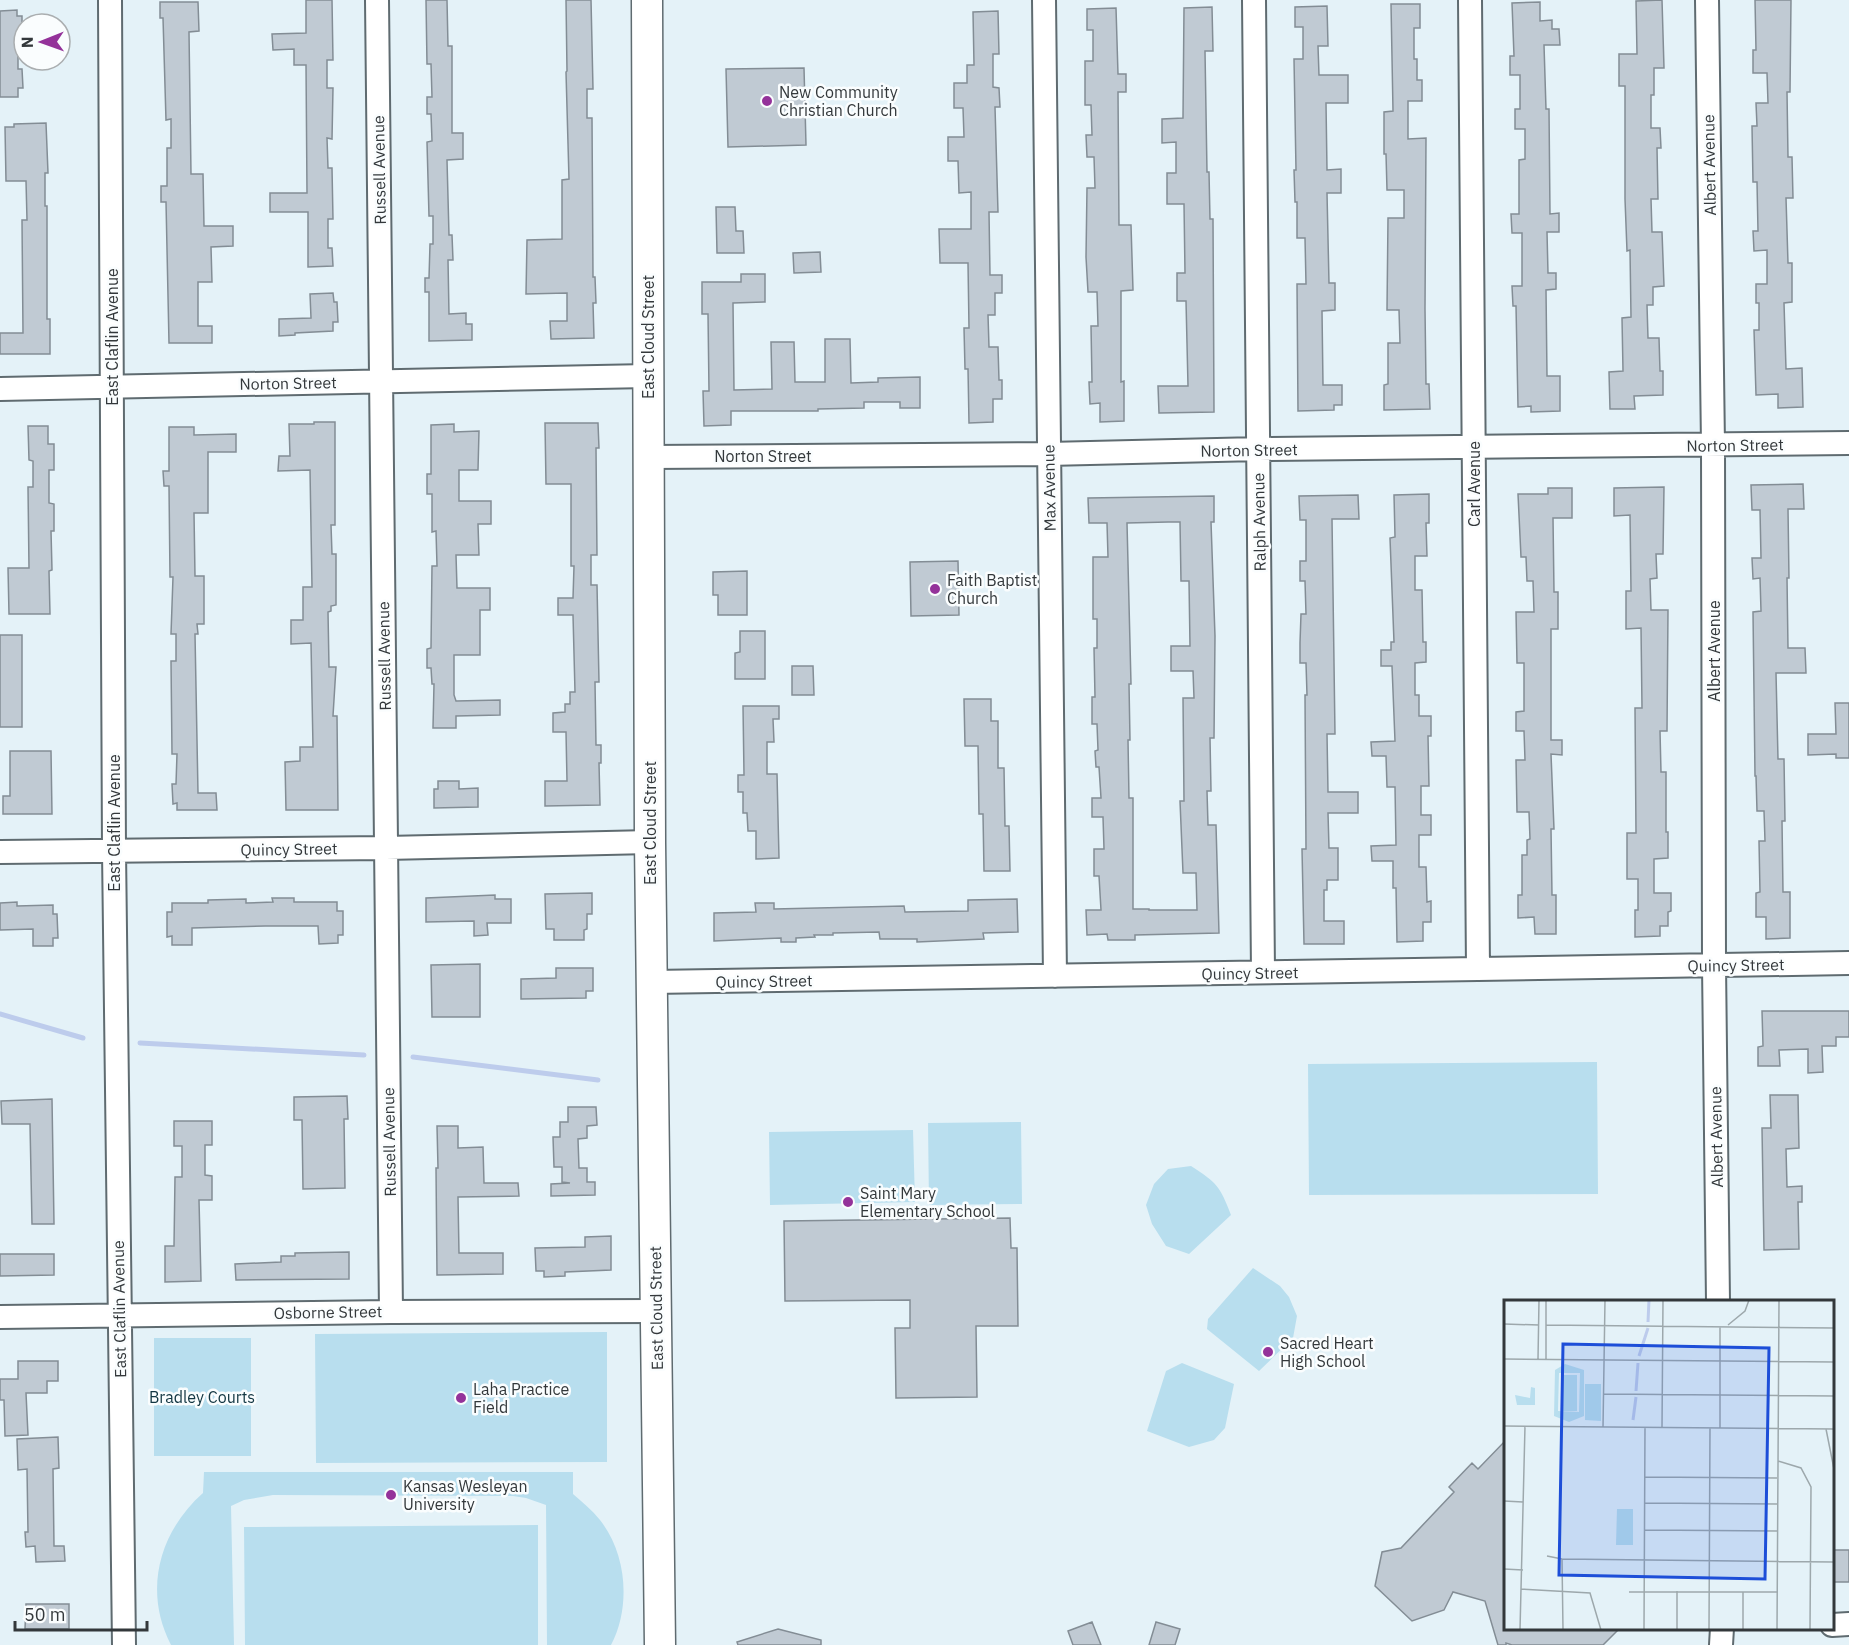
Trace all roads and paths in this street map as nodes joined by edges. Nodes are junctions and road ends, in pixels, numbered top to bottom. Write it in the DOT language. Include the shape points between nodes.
graph roads {
  1 [pos="110,0"];
  2 [pos="377,0"];
  3 [pos="647,0"];
  4 [pos="1044,0"];
  5 [pos="1254,0"];
  6 [pos="1470,0"];
  7 [pos="1707,0"];
  8 [pos="648,376"];
  9 [pos="381,382"];
  10 [pos="112,387"];
  11 [pos="0,389"];
  12 [pos="1849,443"];
  13 [pos="1713,446"];
  14 [pos="1474,448"];
  15 [pos="1259,449"];
  16 [pos="1048,454"];
  17 [pos="649,457"];
  18 [pos="650,842"];
  19 [pos="386,848"];
  20 [pos="114,851"];
  21 [pos="0,852"];
  22 [pos="1849,963"];
  23 [pos="1714,965"];
  24 [pos="1478,969"];
  25 [pos="1263,972"];
  26 [pos="1055,976"];
  27 [pos="652,982"];
  28 [pos="1718,1300"];
  29 [pos="656,1311"];
  30 [pos="391,1312"];
  31 [pos="119,1316"];
  32 [pos="0,1317"];
  33 [pos="124,1645"];
  34 [pos="660,1645"];
  1 -- 10 [label="street, East Claflin Avenue"];
  2 -- 9 [label="street, Russell Avenue"];
  3 -- 8 [label="main road, East Cloud Street"];
  4 -- 16 [label="street, Max Avenue"];
  5 -- 15 [label="street, Ralph Avenue"];
  6 -- 14 [label="street, Carl Avenue"];
  7 -- 13 [label="street, Albert Avenue"];
  8 -- 9 [label="street, Norton Street"];
  8 -- 17 [label="main road, East Cloud Street"];
  9 -- 10 [label="street, Norton Street"];
  9 -- 19 [label="street, Russell Avenue"];
  10 -- 11 [label="street, Norton Street"];
  10 -- 20 [label="street, East Claflin Avenue"];
  12 -- 13 [label="street, Norton Street"];
  13 -- 14 [label="street, Norton Street"];
  13 -- 23 [label="street, Albert Avenue"];
  14 -- 15 [label="street, Norton Street"];
  14 -- 24 [label="street, Carl Avenue"];
  15 -- 16 [label="street, Norton Street"];
  15 -- 25 [label="street, Ralph Avenue"];
  16 -- 17 [label="street, Norton Street"];
  16 -- 26 [label="street, Max Avenue"];
  17 -- 18 [label="main road, East Cloud Street"];
  18 -- 19 [label="street, Quincy Street"];
  18 -- 27 [label="main road, East Cloud Street"];
  19 -- 20 [label="street, Quincy Street"];
  19 -- 30 [label="street, Russell Avenue"];
  20 -- 21 [label="street, Quincy Street"];
  20 -- 31 [label="street, East Claflin Avenue"];
  22 -- 23 [label="street, Quincy Street"];
  23 -- 24 [label="street, Quincy Street"];
  23 -- 28 [label="street, Albert Avenue"];
  24 -- 25 [label="street, Quincy Street"];
  25 -- 26 [label="street, Quincy Street"];
  26 -- 27 [label="street, Quincy Street"];
  27 -- 29 [label="main road, East Cloud Street"];
  29 -- 30 [label="street, Osborne Street"];
  29 -- 34 [label="main road, East Cloud Street"];
  30 -- 31 [label="street, Osborne Street"];
  31 -- 32 [label="street, Osborne Street"];
  31 -- 33 [label="street, East Claflin Avenue"];
}
